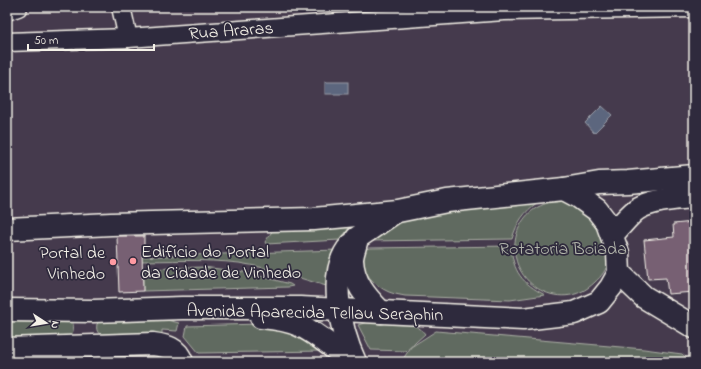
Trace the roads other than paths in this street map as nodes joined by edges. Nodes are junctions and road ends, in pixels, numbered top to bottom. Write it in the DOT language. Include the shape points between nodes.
graph roads {
  1 [pos="18,7"];
  2 [pos="121,7"];
  3 [pos="694,8"];
  4 [pos="506,9"];
  5 [pos="7,11"];
  6 [pos="128,38"];
  7 [pos="7,42"];
  8 [pos="694,176"];
  9 [pos="564,189"];
  10 [pos="694,197"];
  11 [pos="398,211"];
  12 [pos="7,229"];
  13 [pos="612,235"];
  14 [pos="357,238"];
  15 [pos="618,273"];
  16 [pos="182,308"];
  17 [pos="7,310"];
  18 [pos="340,310"];
  19 [pos="93,311"];
  20 [pos="381,312"];
  21 [pos="694,327"];
  22 [pos="93,346"];
  23 [pos="7,349"];
  24 [pos="182,362"];
  25 [pos="352,362"];
  26 [pos="355,362"];
  1 -- 5 [label="street"];
  2 -- 6 [label="street"];
  3 -- 4 [label="street, Rua Araras"];
  4 -- 6 [label="street, Rua Araras"];
  6 -- 7 [label="street, Rua Araras"];
  8 -- 9 [label="main road" via="599,183"];
  9 -- 11 [label="main road" via="447,201"];
  9 -- 13 [label="main road" via="597,210"];
  10 -- 13 [label="main road" via="638,208"];
  11 -- 12 [label="main road" via="281,221"];
  11 -- 14 [label="main road"];
  13 -- 15 [label="main road" via="618,253"];
  14 -- 18 [label="main road" via="346,250 339,271"];
  14 -- 20 [label="main road" via="352,260 356,280 365,295"];
  15 -- 20 [label="main road, Avenida Aparecida Tellau Seraphin" via="611,288 599,302 574,313 523,319"];
  15 -- 21 [label="main road" via="644,297"];
  16 -- 18 [label="main road, Avenida Aparecida Tellau Seraphin"];
  16 -- 19 [label="main road, Avenida Aparecida Tellau Seraphin"];
  16 -- 25 [label="main road" via="274,318 300,326"];
  17 -- 19 [label="main road, Avenida Aparecida Tellau Seraphin"];
  18 -- 20 [label="main road, Avenida Aparecida Tellau Seraphin"];
  18 -- 26 [label="main road" via="344,333"];
  19 -- 22 [label="main road" via="88,320 88,333"];
  22 -- 23 [label="main road"];
  22 -- 24 [label="main road" via="166,346 174,350"];
}
